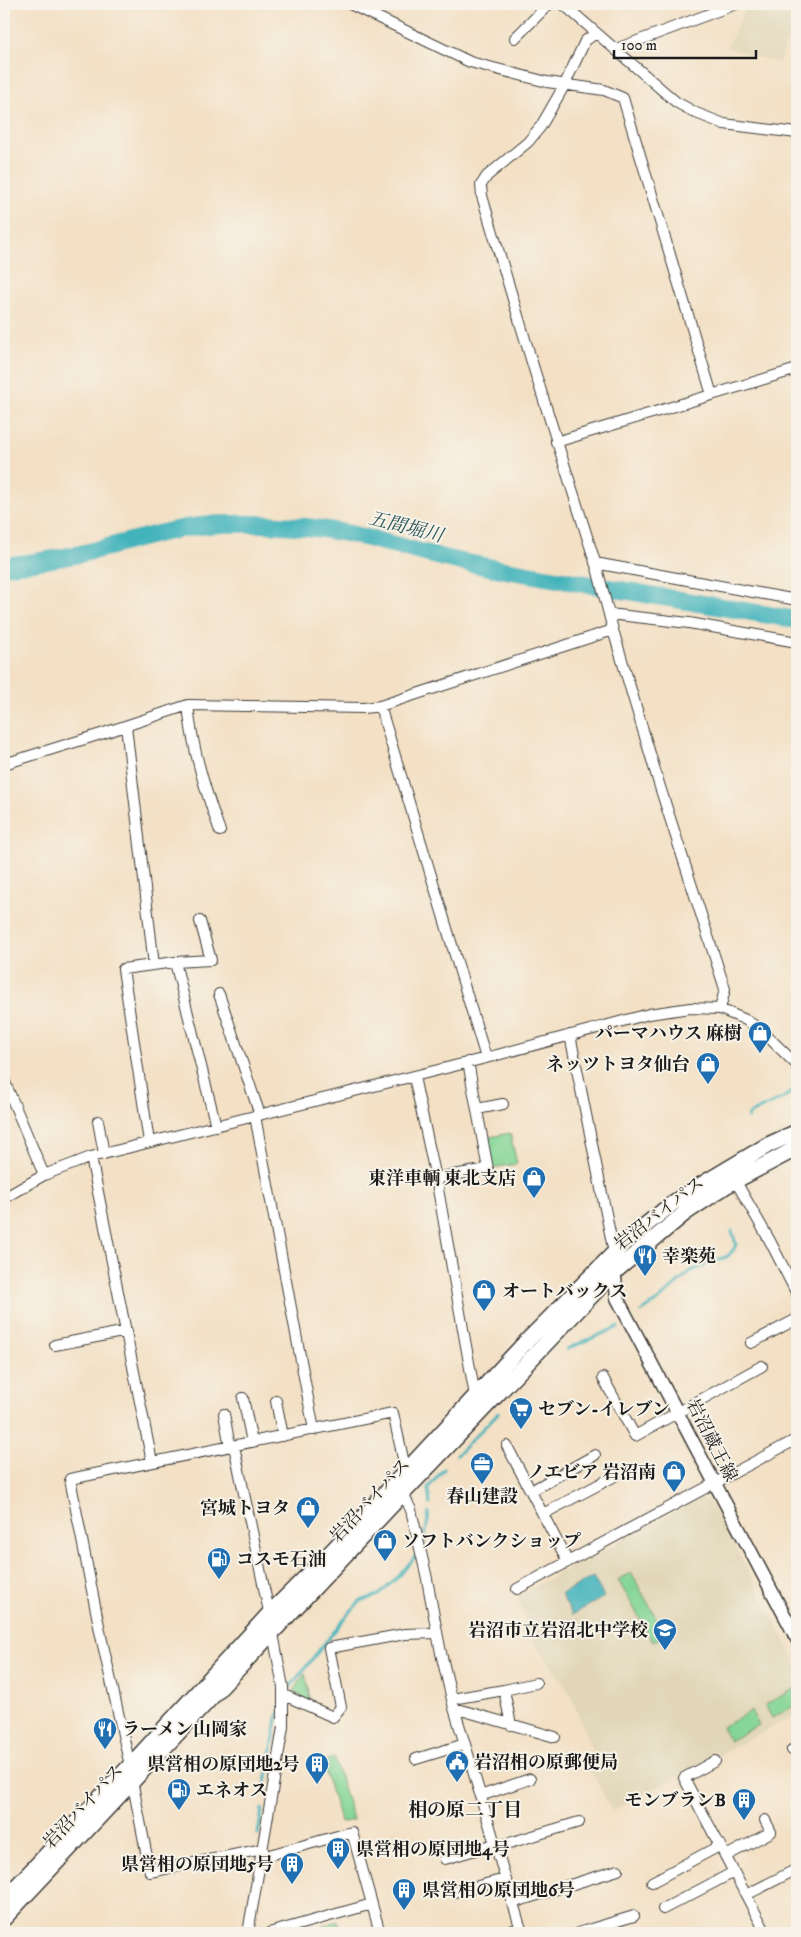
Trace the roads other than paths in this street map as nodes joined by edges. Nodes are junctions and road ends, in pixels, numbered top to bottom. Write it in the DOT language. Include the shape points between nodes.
graph roads {
  1 [pos="350,4"];
  2 [pos="549,4"];
  3 [pos="563,4"];
  4 [pos="736,4"];
  5 [pos="596,33"];
  6 [pos="515,38"];
  7 [pos="616,49"];
  8 [pos="564,86"];
  9 [pos="797,133"];
  10 [pos="797,369"];
  11 [pos="712,395"];
  12 [pos="556,442"];
  13 [pos="596,566"];
  14 [pos="797,600"];
  15 [pos="608,612"];
  16 [pos="613,630"];
  17 [pos="797,642"];
  18 [pos="188,705"];
  19 [pos="380,706"];
  20 [pos="126,726"];
  21 [pos="4,764"];
  22 [pos="220,831"];
  23 [pos="200,921"];
  24 [pos="175,962"];
  25 [pos="154,965"];
  26 [pos="219,994"];
  27 [pos="720,1009"];
  28 [pos="570,1035"];
  29 [pos="486,1058"];
  30 [pos="468,1062"];
  31 [pos="797,1065"];
  32 [pos="414,1077"];
  33 [pos="4,1080"];
  34 [pos="503,1104"];
  35 [pos="477,1109"];
  36 [pos="258,1116"];
  37 [pos="98,1121"];
  38 [pos="216,1126"];
  39 [pos="797,1132"];
  40 [pos="149,1142"];
  41 [pos="797,1148"];
  42 [pos="104,1154"];
  43 [pos="91,1157"];
  44 [pos="44,1175"];
  45 [pos="436,1178"];
  46 [pos="735,1180"];
  47 [pos="4,1198"];
  48 [pos="614,1252"];
  49 [pos="614,1272"];
  50 [pos="796,1289"];
  51 [pos="797,1319"];
  52 [pos="127,1331"];
  53 [pos="750,1343"];
  54 [pos="55,1345"];
  55 [pos="762,1366"];
  56 [pos="603,1378"];
  57 [pos="475,1396"];
  58 [pos="243,1398"];
  59 [pos="276,1401"];
  60 [pos="678,1412"];
  61 [pos="224,1414"];
  62 [pos="314,1430"];
  63 [pos="283,1436"];
  64 [pos="797,1439"];
  65 [pos="252,1442"];
  66 [pos="232,1446"];
  67 [pos="507,1446"];
  68 [pos="595,1454"];
  69 [pos="152,1462"];
  70 [pos="406,1472"];
  71 [pos="613,1477"];
  72 [pos="715,1483"];
  73 [pos="530,1491"];
  74 [pos="403,1493"];
  75 [pos="543,1514"];
  76 [pos="568,1562"];
  77 [pos="517,1589"];
  78 [pos="270,1614"];
  79 [pos="273,1633"];
  80 [pos="437,1633"];
  81 [pos="797,1639"];
  82 [pos="536,1683"];
  83 [pos="504,1690"];
  84 [pos="284,1695"];
  85 [pos="453,1703"];
  86 [pos="511,1725"];
  87 [pos="555,1737"];
  88 [pos="465,1744"];
  89 [pos="416,1759"];
  90 [pos="715,1761"];
  91 [pos="131,1773"];
  92 [pos="530,1780"];
  93 [pos="480,1796"];
  94 [pos="764,1820"];
  95 [pos="580,1822"];
  96 [pos="496,1846"];
  97 [pos="720,1846"];
  98 [pos="263,1853"];
  99 [pos="726,1856"];
  100 [pos="445,1859"];
  101 [pos="797,1869"];
  102 [pos="618,1870"];
  103 [pos="734,1872"];
  104 [pos="505,1879"];
  105 [pos="652,1882"];
  106 [pos="455,1892"];
  107 [pos="746,1894"];
  108 [pos="4,1900"];
  109 [pos="512,1903"];
  110 [pos="372,1904"];
  111 [pos="663,1909"];
  112 [pos="634,1916"];
  113 [pos="4,1918"];
  114 [pos="522,1931"];
  115 [pos="248,1933"];
  116 [pos="269,1933"];
  117 [pos="380,1933"];
  118 [pos="503,1933"];
  119 [pos="578,1933"];
  120 [pos="766,1933"];
  1 -- 8 [label="street" via="470,62"];
  2 -- 6 [label="street"];
  3 -- 5 [label="street"];
  4 -- 7 [label="street"];
  5 -- 7 [label="street"];
  5 -- 8 [label="street" via="585,41"];
  7 -- 9 [label="street" via="676,102 696,114 724,124"];
  8 -- 11 [label="street" via="604,90 623,98"];
  8 -- 12 [label="street" via="528,142 487,176 481,185 485,210"];
  10 -- 11 [label="street"];
  11 -- 12 [label="street"];
  12 -- 13 [label="street"];
  13 -- 14 [label="street"];
  13 -- 15 [label="street"];
  15 -- 16 [label="street"];
  15 -- 17 [label="street"];
  16 -- 19 [label="street"];
  16 -- 27 [label="street" via="725,989"];
  18 -- 19 [label="street"];
  18 -- 20 [label="street"];
  18 -- 22 [label="street" via="190,730"];
  19 -- 29 [label="street"];
  20 -- 21 [label="street"];
  20 -- 25 [label="street"];
  23 -- 24 [label="street" via="211,960"];
  24 -- 25 [label="street"];
  24 -- 38 [label="street"];
  25 -- 40 [label="street" via="123,970"];
  26 -- 36 [label="street"];
  27 -- 28 [label="street" via="690,1008 649,1014"];
  27 -- 31 [label="street" via="761,1030"];
  28 -- 29 [label="street"];
  28 -- 48 [label="street"];
  29 -- 30 [label="street"];
  30 -- 32 [label="street"];
  30 -- 35 [label="street"];
  32 -- 36 [label="street"];
  32 -- 45 [label="street"];
  33 -- 44 [label="street"];
  34 -- 35 [label="street"];
  35 -- 45 [label="street" via="488,1169"];
  36 -- 38 [label="street"];
  36 -- 62 [label="street"];
  37 -- 42 [label="street"];
  38 -- 40 [label="street"];
  39 -- 48 [label="highway, 岩沼バイパス" via="768,1145 701,1185"];
  40 -- 42 [label="street"];
  41 -- 46 [label="highway, 岩沼バイパス"];
  42 -- 43 [label="street"];
  43 -- 44 [label="street"];
  43 -- 52 [label="street"];
  44 -- 47 [label="street"];
  45 -- 57 [label="street"];
  46 -- 49 [label="highway, 岩沼バイパス" via="685,1213"];
  46 -- 50 [label="street"];
  48 -- 49 [label="main road, 岩沼蔵王線"];
  48 -- 57 [label="highway, 岩沼バイパス"];
  49 -- 60 [label="main road, 岩沼蔵王線" via="617,1298"];
  49 -- 74 [label="highway, 岩沼バイパス"];
  51 -- 53 [label="street"];
  52 -- 54 [label="street"];
  52 -- 69 [label="street"];
  55 -- 60 [label="street"];
  56 -- 60 [label="street" via="635,1436"];
  57 -- 70 [label="highway, 岩沼バイパス"];
  58 -- 65 [label="street"];
  59 -- 63 [label="street"];
  60 -- 72 [label="main road, 岩沼蔵王線"];
  61 -- 66 [label="street"];
  62 -- 63 [label="street"];
  62 -- 70 [label="street" via="394,1413"];
  63 -- 65 [label="street"];
  64 -- 72 [label="street"];
  65 -- 66 [label="street"];
  66 -- 69 [label="street"];
  66 -- 78 [label="street"];
  67 -- 73 [label="street"];
  68 -- 73 [label="street"];
  69 -- 91 [label="street" via="70,1479"];
  70 -- 78 [label="highway, 岩沼バイパス"];
  71 -- 75 [label="street"];
  72 -- 76 [label="street"];
  72 -- 81 [label="main road, 岩沼蔵王線"];
  73 -- 75 [label="street"];
  74 -- 79 [label="highway, 岩沼バイパス"];
  74 -- 80 [label="street" via="411,1510"];
  75 -- 76 [label="street"];
  76 -- 77 [label="street"];
  78 -- 79 [label="street"];
  78 -- 91 [label="highway, 岩沼バイパス"];
  79 -- 84 [label="street"];
  79 -- 91 [label="highway, 岩沼バイパス"];
  80 -- 84 [label="street" via="405,1634 328,1648 341,1707 333,1717"];
  80 -- 85 [label="street"];
  82 -- 83 [label="street"];
  83 -- 85 [label="street"];
  83 -- 86 [label="street"];
  84 -- 98 [label="street" via="283,1727"];
  85 -- 86 [label="street"];
  85 -- 88 [label="street"];
  86 -- 87 [label="street"];
  88 -- 89 [label="street"];
  88 -- 93 [label="street"];
  90 -- 97 [label="street" via="684,1778"];
  91 -- 98 [label="street" via="150,1872"];
  91 -- 108 [label="highway, 岩沼バイパス"];
  91 -- 113 [label="highway, 岩沼バイパス"];
  92 -- 93 [label="street"];
  93 -- 96 [label="street"];
  94 -- 99 [label="street" via="771,1832"];
  95 -- 96 [label="street"];
  96 -- 100 [label="street"];
  96 -- 104 [label="street"];
  97 -- 99 [label="street"];
  97 -- 105 [label="street"];
  98 -- 110 [label="street" via="352,1832"];
  98 -- 115 [label="street"];
  99 -- 103 [label="street"];
  101 -- 107 [label="street"];
  102 -- 109 [label="street"];
  103 -- 107 [label="street"];
  103 -- 111 [label="street"];
  104 -- 106 [label="street"];
  104 -- 109 [label="street"];
  107 -- 120 [label="street"];
  109 -- 114 [label="street"];
  110 -- 116 [label="street"];
  110 -- 117 [label="street"];
  112 -- 119 [label="street"];
  114 -- 118 [label="street"];
}
